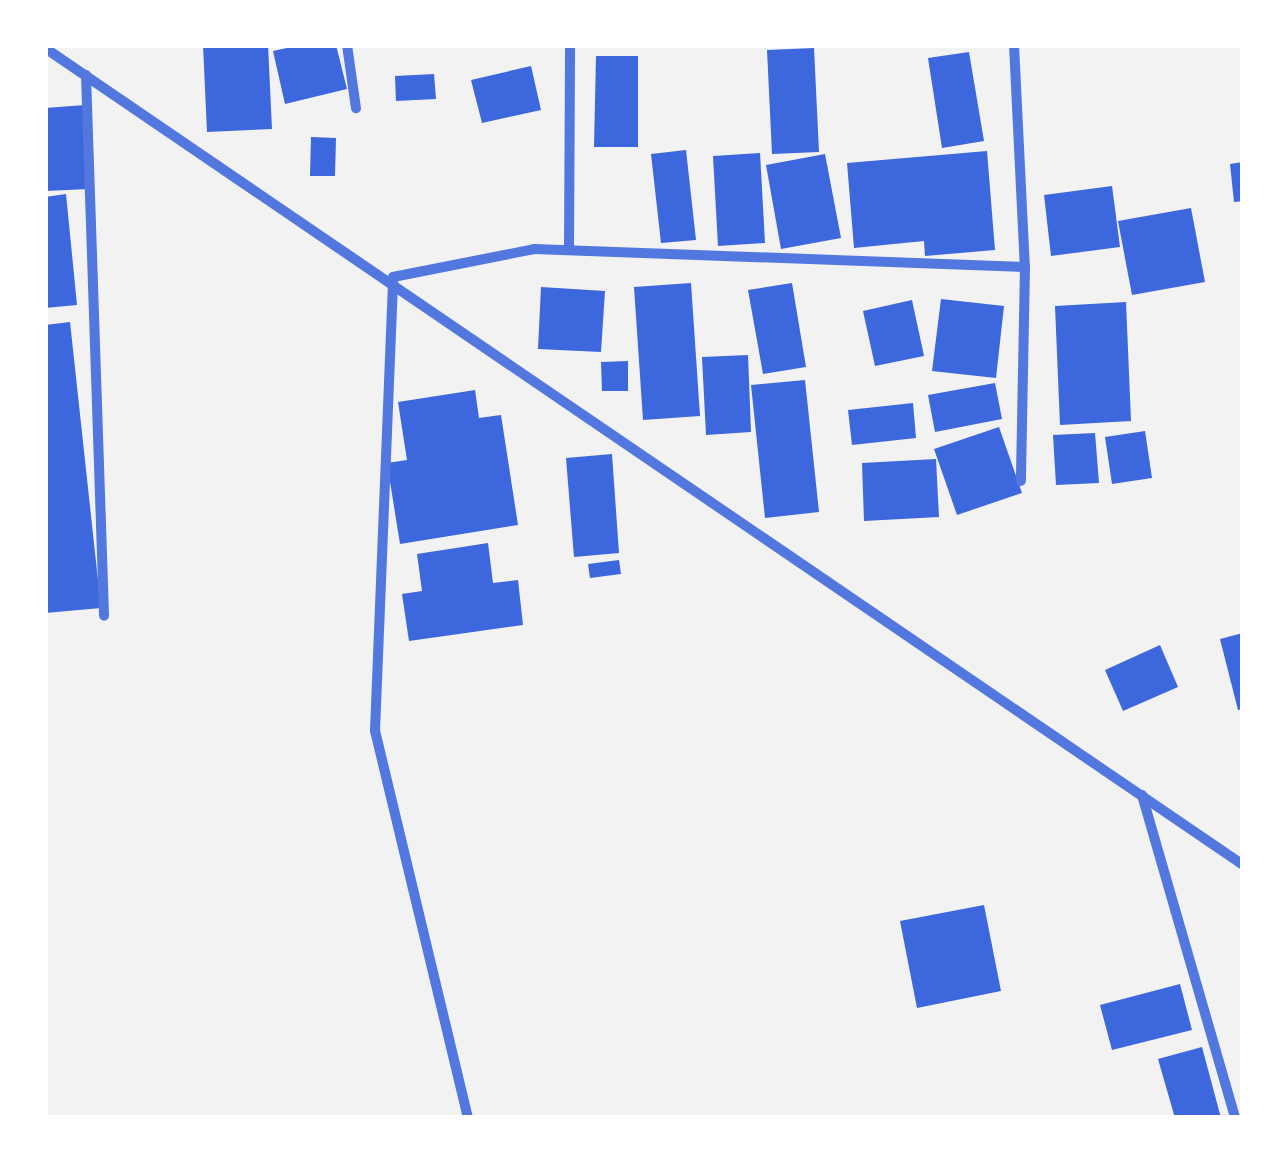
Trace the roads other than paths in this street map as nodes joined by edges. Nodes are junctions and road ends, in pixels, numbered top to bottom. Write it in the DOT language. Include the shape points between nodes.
graph roads {
  1 [pos="347,45"];
  2 [pos="570,45"];
  3 [pos="1014,45"];
  4 [pos="45,48"];
  5 [pos="86,75"];
  6 [pos="356,108"];
  7 [pos="569,249"];
  8 [pos="1025,267"];
  9 [pos="393,277"];
  10 [pos="1021,481"];
  11 [pos="104,616"];
  12 [pos="1142,795"];
  13 [pos="1243,864"];
  14 [pos="468,1118"];
  15 [pos="1235,1118"];
  1 -- 6 [label="street"];
  2 -- 7 [label="street"];
  3 -- 8 [label="street"];
  4 -- 5 [label="street"];
  5 -- 9 [label="street"];
  5 -- 11 [label="street"];
  7 -- 8 [label="street"];
  7 -- 9 [label="street"];
  8 -- 10 [label="street"];
  9 -- 12 [label="street"];
  9 -- 14 [label="street" via="375,731"];
  12 -- 13 [label="street"];
  12 -- 15 [label="street"];
}
